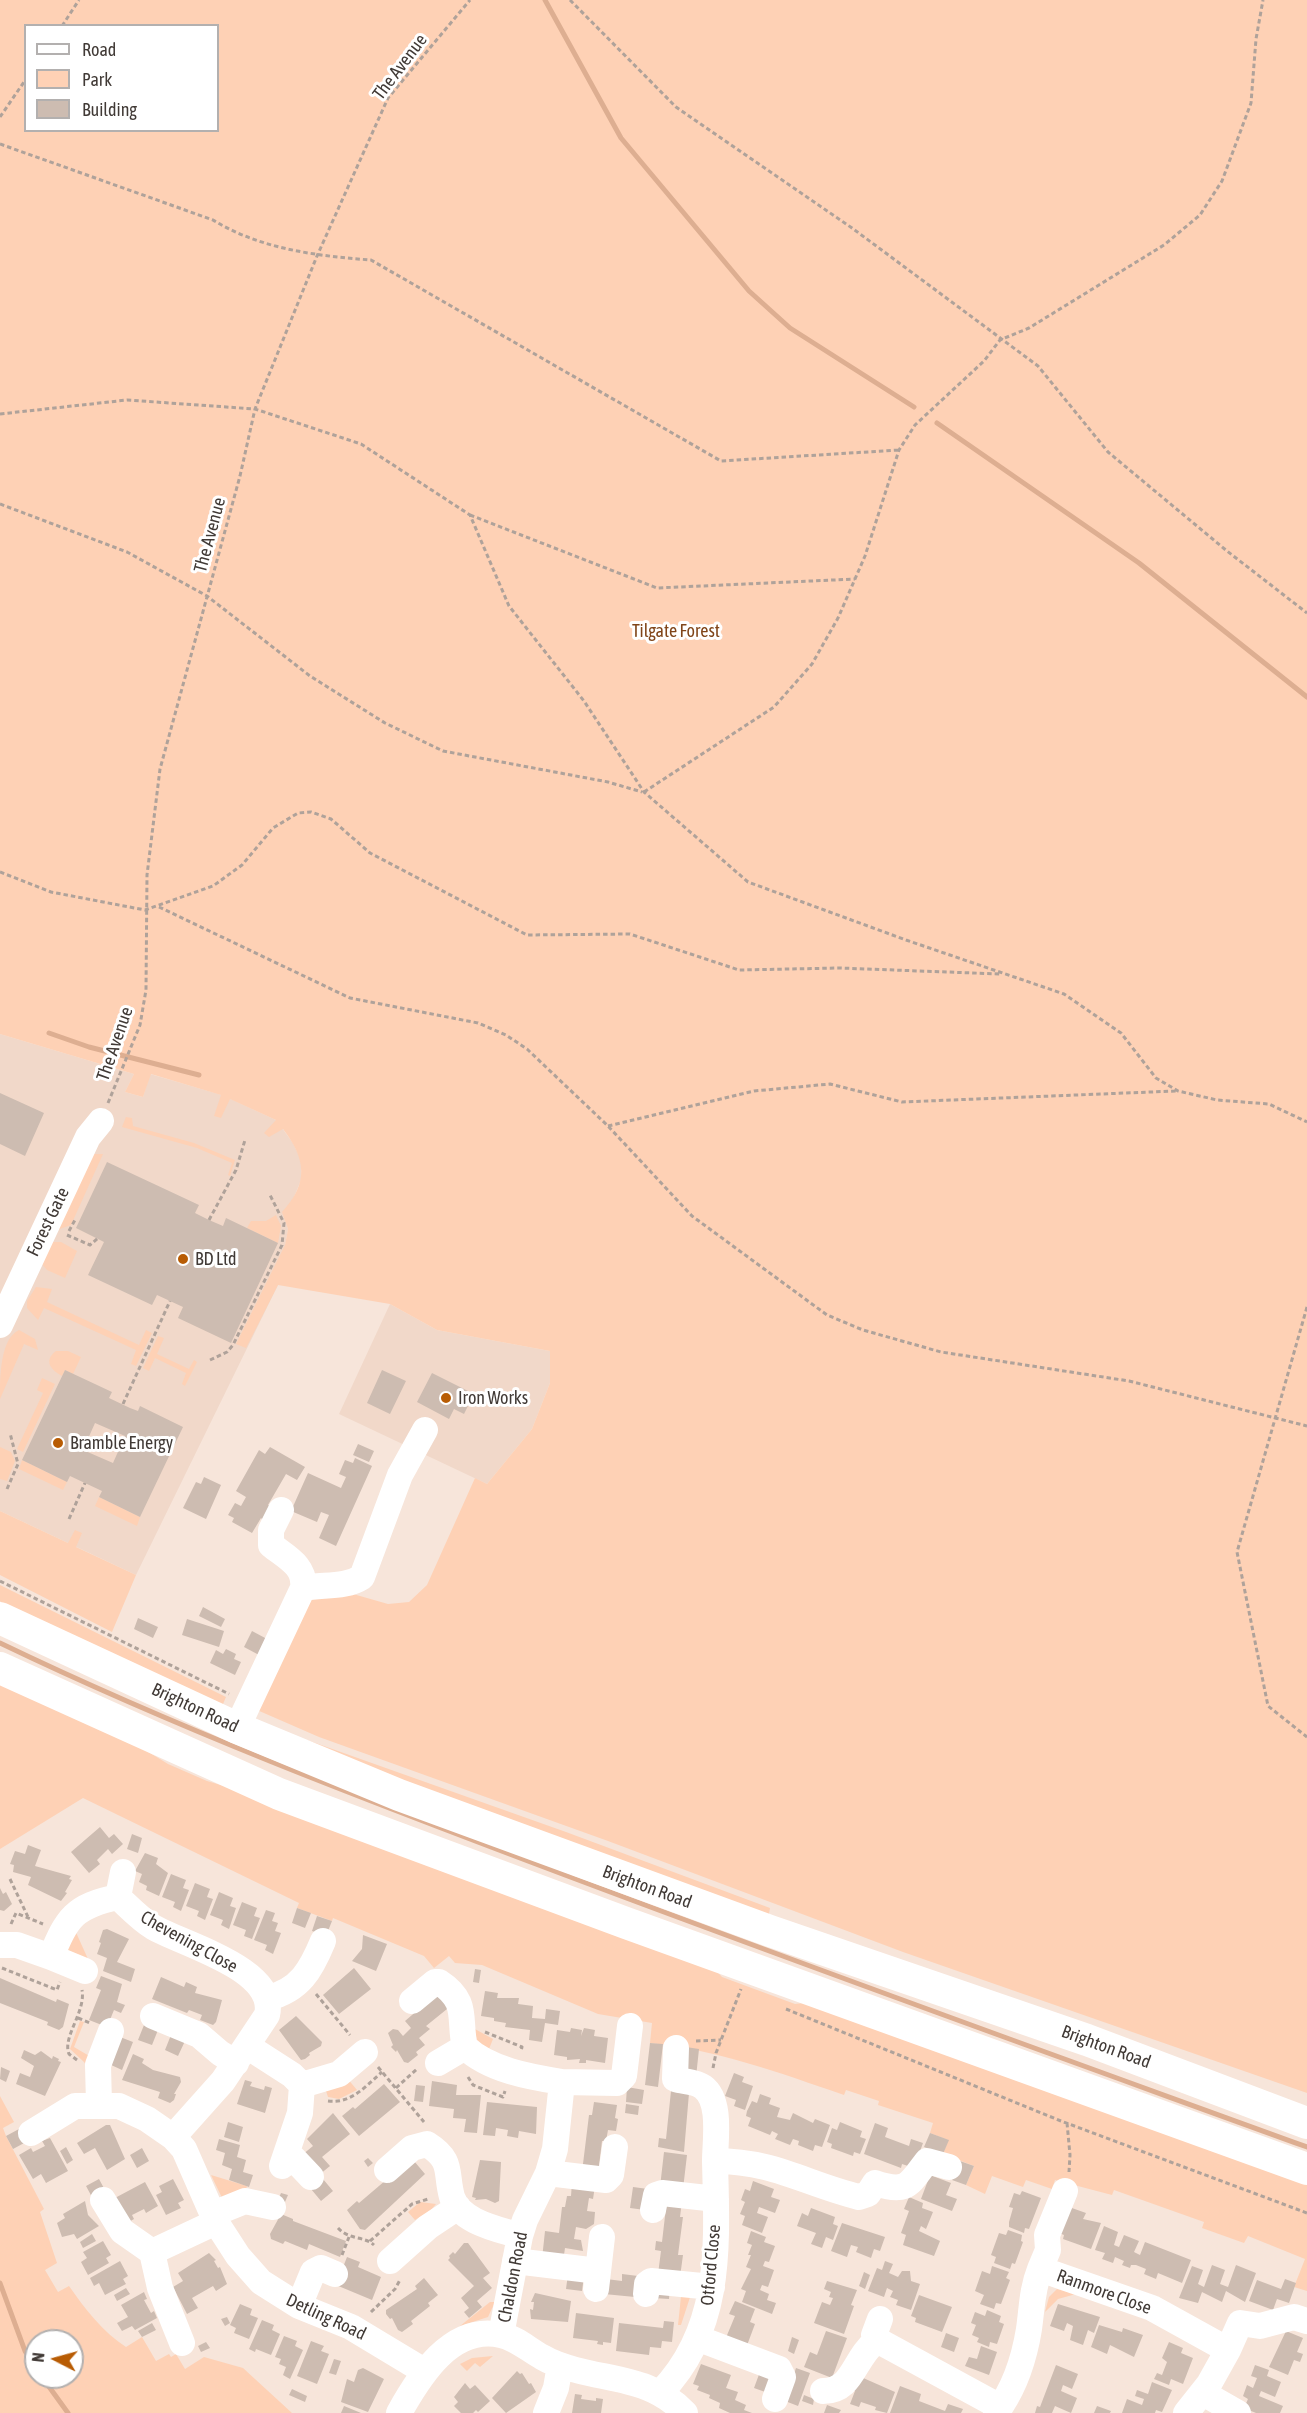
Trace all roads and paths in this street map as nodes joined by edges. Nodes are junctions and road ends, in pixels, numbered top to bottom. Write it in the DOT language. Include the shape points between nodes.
graph roads {
  1 [pos="79,0"];
  2 [pos="470,0"];
  3 [pos="570,0"];
  4 [pos="1263,0"];
  5 [pos="63,24"];
  6 [pos="24,82"];
  7 [pos="0,117"];
  8 [pos="0,144"];
  9 [pos="317,256"];
  10 [pos="1000,340"];
  11 [pos="255,408"];
  12 [pos="0,414"];
  13 [pos="899,450"];
  14 [pos="0,504"];
  15 [pos="470,515"];
  16 [pos="855,579"];
  17 [pos="207,596"];
  18 [pos="1307,613"];
  19 [pos="644,792"];
  20 [pos="0,872"];
  21 [pos="159,907"];
  22 [pos="145,910"];
  23 [pos="1005,974"];
  24 [pos="1178,1091"];
  25 [pos="101,1121"];
  26 [pos="1307,1122"];
  27 [pos="608,1126"];
  28 [pos="245,1140"];
  29 [pos="269,1193"];
  30 [pos="209,1220"];
  31 [pos="66,1234"];
  32 [pos="98,1238"];
  33 [pos="170,1301"];
  34 [pos="1307,1307"];
  35 [pos="0,1325"];
  36 [pos="210,1360"];
  37 [pos="123,1404"];
  38 [pos="1275,1418"];
  39 [pos="1307,1426"];
  40 [pos="425,1430"];
  41 [pos="10,1433"];
  42 [pos="85,1483"];
  43 [pos="7,1489"];
  44 [pos="281,1510"];
  45 [pos="69,1519"];
  46 [pos="0,1581"];
  47 [pos="303,1588"];
  48 [pos="0,1618"];
  49 [pos="0,1668"];
  50 [pos="241,1718"];
  51 [pos="1307,1737"];
  52 [pos="123,1872"];
  53 [pos="10,1879"];
  54 [pos="118,1897"];
  55 [pos="29,1918"];
  56 [pos="323,1941"];
  57 [pos="0,1945"];
  58 [pos="51,1957"];
  59 [pos="83,1977"];
  60 [pos="303,1980"];
  61 [pos="750,1992"];
  62 [pos="268,1998"];
  63 [pos="412,2001"];
  64 [pos="778,2006"];
  65 [pos="153,2016"];
  66 [pos="630,2026"];
  67 [pos="111,2031"];
  68 [pos="465,2047"];
  69 [pos="676,2048"];
  70 [pos="365,2052"];
  71 [pos="241,2055"];
  72 [pos="438,2063"];
  73 [pos="97,2075"];
  74 [pos="562,2082"];
  75 [pos="302,2085"];
  76 [pos="704,2088"];
  77 [pos="87,2105"];
  78 [pos="1066,2123"];
  79 [pos="1307,2123"];
  80 [pos="31,2133"];
  81 [pos="173,2137"];
  82 [pos="615,2147"];
  83 [pos="433,2148"];
  84 [pos="715,2161"];
  85 [pos="950,2167"];
  86 [pos="1307,2169"];
  87 [pos="387,2170"];
  88 [pos="548,2173"];
  89 [pos="311,2177"];
  90 [pos="1065,2191"];
  91 [pos="716,2199"];
  92 [pos="103,2200"];
  93 [pos="273,2207"];
  94 [pos="458,2207"];
  95 [pos="653,2210"];
  96 [pos="1307,2213"];
  97 [pos="214,2218"];
  98 [pos="520,2236"];
  99 [pos="602,2237"];
  100 [pos="152,2252"];
  101 [pos="1044,2259"];
  102 [pos="390,2261"];
  103 [pos="515,2261"];
  104 [pos="335,2274"];
  105 [pos="712,2287"];
  106 [pos="646,2294"];
  107 [pos="299,2306"];
  108 [pos="1307,2321"];
  109 [pos="501,2335"];
  110 [pos="698,2338"];
  111 [pos="182,2343"];
  112 [pos="1228,2350"];
  113 [pos="560,2365"];
  114 [pos="424,2371"];
  115 [pos="824,2391"];
  116 [pos="660,2392"];
  117 [pos="1203,2393"];
  118 [pos="775,2399"];
  119 [pos="998,2410"];
  120 [pos="399,2413"];
  121 [pos="546,2413"];
  122 [pos="685,2413"];
  123 [pos="1186,2413"];
  124 [pos="1238,2413"];
  1 -- 5 [label="path"];
  2 -- 9 [label="path, The Avenue" via="388,98"];
  3 -- 10 [label="path" via="676,106 852,228"];
  4 -- 10 [label="path" via="1251,103 1222,181 1200,215 1164,246 1029,328"];
  6 -- 7 [label="path"];
  8 -- 9 [label="path" via="213,219 237,235"];
  9 -- 11 [label="path, The Avenue"];
  9 -- 13 [label="path" via="371,260 721,460"];
  10 -- 13 [label="path" via="984,361 915,425"];
  10 -- 18 [label="path" via="1038,366 1108,452"];
  11 -- 12 [label="path" via="128,400"];
  11 -- 15 [label="path" via="361,444"];
  11 -- 17 [label="path, The Avenue"];
  13 -- 16 [label="path"];
  14 -- 17 [label="path" via="127,552"];
  15 -- 16 [label="path" via="657,588"];
  15 -- 19 [label="path" via="509,606 584,700"];
  16 -- 19 [label="path" via="812,664 774,707"];
  17 -- 19 [label="path" via="310,676 386,723 443,751"];
  17 -- 22 [label="path, The Avenue" via="160,769"];
  19 -- 23 [label="path" via="748,882"];
  20 -- 22 [label="path" via="51,892"];
  21 -- 22 [label="path"];
  21 -- 23 [label="path" via="213,886 242,865 273,828 298,813 311,812 331,819 370,854 527,935 630,934 740,970 840,968"];
  21 -- 27 [label="path" via="350,998 478,1023 506,1035 527,1049"];
  22 -- 25 [label="path, The Avenue" via="146,990 140,1025"];
  23 -- 24 [label="path" via="1064,994 1104,1019 1121,1033 1156,1078"];
  24 -- 26 [label="path" via="1217,1100 1269,1104"];
  24 -- 27 [label="path" via="902,1102 830,1084 754,1092"];
  25 -- 35 [label="street, Forest Gate" via="88,1137"];
  27 -- 38 [label="path" via="692,1215 827,1315 863,1330 941,1352 1129,1381"];
  28 -- 30 [label="path" via="236,1170"];
  29 -- 36 [label="path" via="284,1223 282,1245 233,1345"];
  31 -- 32 [label="path" via="90,1245"];
  33 -- 37 [label="path"];
  34 -- 38 [label="path"];
  38 -- 39 [label="path"];
  38 -- 51 [label="path" via="1237,1552 1268,1706"];
  40 -- 47 [label="street" via="400,1475 362,1577 338,1585"];
  41 -- 43 [label="path" via="18,1464"];
  42 -- 45 [label="path"];
  44 -- 47 [label="street" via="271,1530 271,1545 304,1574"];
  46 -- 50 [label="path" via="238,1698"];
  47 -- 50 [label="street"];
  48 -- 50 [label="main road, Brighton Road"];
  49 -- 86 [label="main road" via="279,1794"];
  50 -- 79 [label="main road, Brighton Road" via="399,1795 1087,2040"];
  52 -- 54 [label="street"];
  53 -- 55 [label="path"];
  54 -- 58 [label="street" via="73,1915"];
  54 -- 62 [label="street, Chevening Close" via="151,1925 230,1962 258,1984"];
  56 -- 60 [label="street"];
  57 -- 58 [label="street" via="17,1945"];
  58 -- 59 [label="street"];
  59 -- 73 [label="path" via="83,2006 67,2051 81,2062 88,2076"];
  60 -- 62 [label="street" via="282,1995"];
  60 -- 70 [label="path"];
  61 -- 76 [label="path" via="741,1988 716,2053 711,2078"];
  62 -- 71 [label="street" via="267,2015"];
  63 -- 68 [label="street" via="439,1982 458,2003 464,2018"];
  64 -- 78 [label="path"];
  65 -- 71 [label="street" via="199,2035 220,2053"];
  66 -- 74 [label="street" via="624,2076 617,2083"];
  67 -- 73 [label="street"];
  68 -- 72 [label="street"];
  68 -- 74 [label="street" via="504,2068"];
  69 -- 76 [label="street" via="675,2079"];
  70 -- 75 [label="street" via="332,2077"];
  70 -- 83 [label="path" via="430,2130"];
  71 -- 75 [label="street" via="292,2075"];
  71 -- 81 [label="street"];
  73 -- 77 [label="street"];
  74 -- 88 [label="street, Chaldon Road" via="555,2149"];
  75 -- 89 [label="street" via="300,2113 284,2160 294,2159"];
  76 -- 84 [label="street, Otford Close" via="711,2098 714,2117"];
  77 -- 80 [label="street"];
  77 -- 81 [label="street, Detling Road" via="132,2110"];
  78 -- 90 [label="path" via="1070,2166"];
  78 -- 96 [label="path"];
  81 -- 97 [label="street, Detling Road" via="193,2165"];
  82 -- 88 [label="street" via="611,2175 606,2180"];
  83 -- 87 [label="street" via="427,2144 412,2148"];
  83 -- 94 [label="street" via="447,2164 452,2197"];
  84 -- 85 [label="street" via="785,2171 859,2196 868,2194 875,2183 905,2186 927,2161"];
  84 -- 91 [label="street, Otford Close"];
  88 -- 98 [label="street, Chaldon Road"];
  90 -- 101 [label="street" via="1047,2235"];
  91 -- 95 [label="street" via="662,2193 656,2195"];
  91 -- 105 [label="street, Otford Close"];
  92 -- 100 [label="street" via="122,2231"];
  93 -- 97 [label="street" via="245,2201"];
  94 -- 98 [label="street" via="477,2221"];
  94 -- 102 [label="street"];
  97 -- 100 [label="street"];
  97 -- 107 [label="street, Detling Road" via="250,2271"];
  98 -- 103 [label="street, Chaldon Road"];
  99 -- 103 [label="street" via="597,2280"];
  100 -- 111 [label="street" via="160,2288"];
  101 -- 112 [label="street, Ranmore Close" via="1152,2308"];
  101 -- 119 [label="street, Ranmore Close" via="1032,2295 1020,2368"];
  103 -- 109 [label="street, Chaldon Road"];
  104 -- 107 [label="street" via="321,2268 313,2272"];
  105 -- 106 [label="street" via="651,2281"];
  105 -- 110 [label="street, Otford Close"];
  107 -- 114 [label="street, Detling Road" via="351,2327"];
  108 -- 112 [label="street" via="1294,2317 1260,2326 1240,2323"];
  109 -- 113 [label="street"];
  109 -- 114 [label="street" via="481,2335 458,2344"];
  110 -- 116 [label="street, Otford Close" via="680,2372"];
  110 -- 118 [label="street" via="779,2369 783,2377"];
  112 -- 117 [label="street"];
  113 -- 116 [label="street"];
  113 -- 121 [label="street"];
  114 -- 120 [label="street"];
  115 -- 119 [label="street, Ranmore Close" via="842,2386 878,2330"];
  116 -- 122 [label="street"];
  117 -- 123 [label="street"];
  117 -- 124 [label="street"];
}
